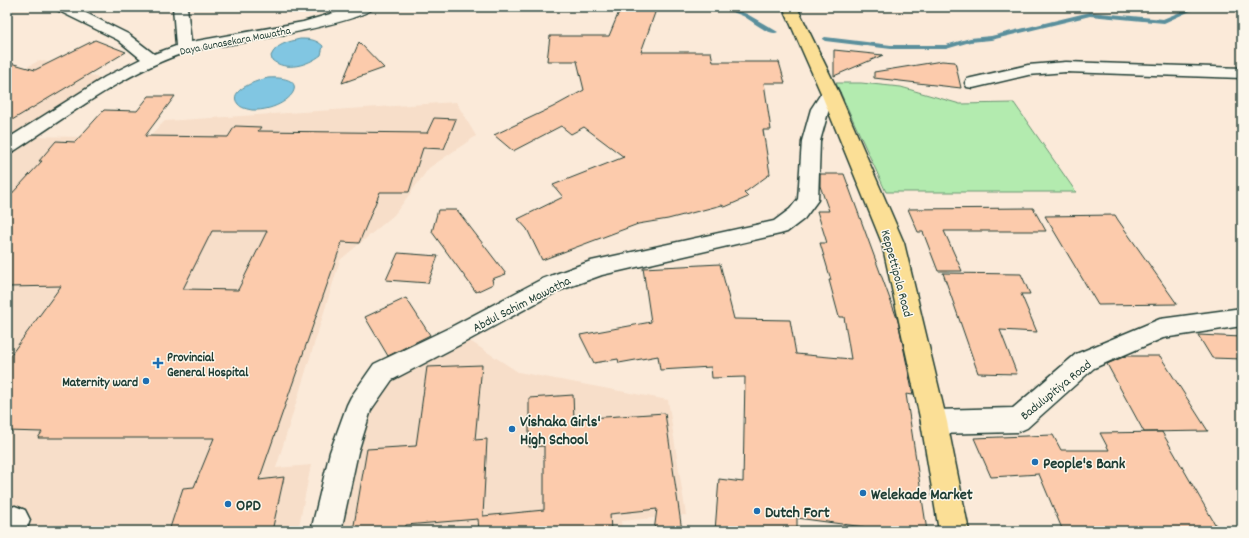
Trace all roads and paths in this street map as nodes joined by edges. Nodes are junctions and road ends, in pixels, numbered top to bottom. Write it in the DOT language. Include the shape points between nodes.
graph roads {
  1 [pos="62,7"];
  2 [pos="180,7"];
  3 [pos="367,7"];
  4 [pos="790,7"];
  5 [pos="184,48"];
  6 [pos="152,60"];
  7 [pos="1242,73"];
  8 [pos="973,83"];
  9 [pos="830,93"];
  10 [pos="7,147"];
  11 [pos="1242,317"];
  12 [pos="934,422"];
  13 [pos="326,531"];
  14 [pos="954,531"];
  1 -- 6 [label="street" via="123,37"];
  2 -- 5 [label="street"];
  3 -- 5 [label="street, Daya Gunasekara Mawatha" via="304,26"];
  4 -- 9 [label="main road, Keppettipola Road"];
  5 -- 6 [label="street, Daya Gunasekara Mawatha"];
  6 -- 10 [label="street, Daya Gunasekara Mawatha" via="111,81"];
  7 -- 8 [label="street" via="1066,67 1028,70"];
  9 -- 12 [label="main road, Keppettipola Road" via="892,243"];
  9 -- 13 [label="street, Abdul Sahim Mawatha" via="820,109 811,141 808,200 797,214 780,226 598,267 550,285 383,372 360,405 344,452"];
  11 -- 12 [label="street, Badulupitiya Road" via="1160,329 1086,361 1018,420"];
  12 -- 14 [label="main road, Keppettipola Road"];
}
